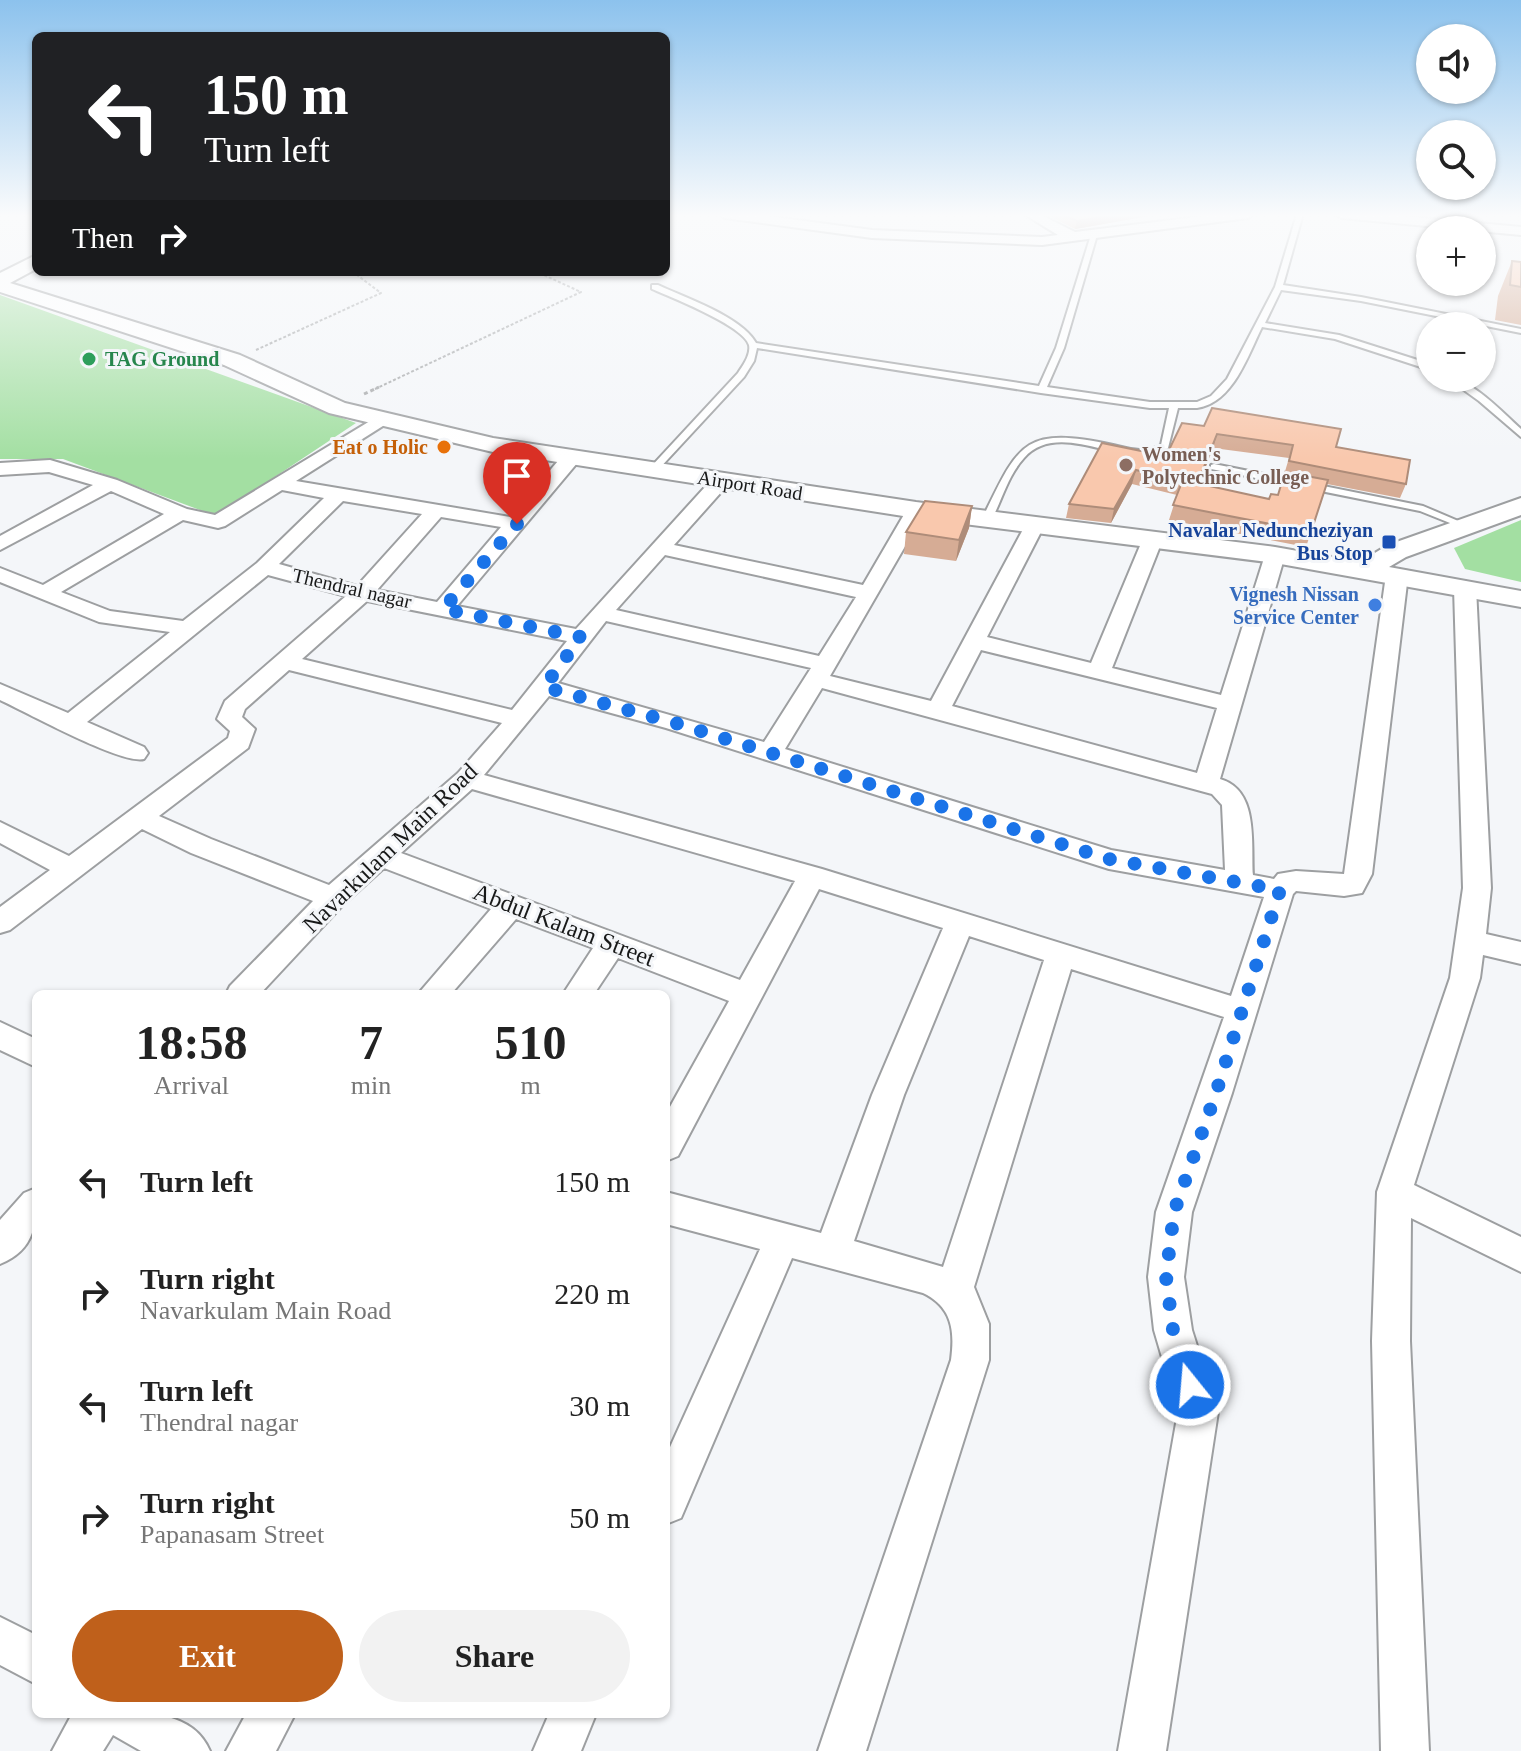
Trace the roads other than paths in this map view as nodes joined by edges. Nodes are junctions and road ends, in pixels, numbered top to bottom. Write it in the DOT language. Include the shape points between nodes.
graph roads {
  1 [pos="38,296"];
  2 [pos="673,296"];
  3 [pos="1076,296"];
  4 [pos="1274,296"];
  5 [pos="1339,296"];
  6 [pos="1259,324"];
  7 [pos="1521,331"];
  8 [pos="754,345"];
  9 [pos="1416,362"];
  10 [pos="1041,390"];
  11 [pos="1472,392"];
  12 [pos="1174,406"];
  13 [pos="380,420"];
  14 [pos="1521,434"];
  15 [pos="571,458"];
  16 [pos="33,466"];
  17 [pos="1214,467"];
  18 [pos="0,469"];
  19 [pos="653,470"];
  20 [pos="722,480"];
  21 [pos="110,484"];
  22 [pos="278,484"];
  23 [pos="2,491"];
  24 [pos="339,494"];
  25 [pos="1521,506"];
  26 [pos="437,510"];
  27 [pos="916,510"];
  28 [pos="180,513"];
  29 [pos="987,519"];
  30 [pos="517,524"];
  31 [pos="1034,526"];
  32 [pos="1465,526"];
  33 [pos="1152,541"];
  34 [pos="0,544"];
  35 [pos="659,548"];
  36 [pos="1275,555"];
  37 [pos="264,567"];
  38 [pos="1382,572"];
  39 [pos="0,574"];
  40 [pos="1465,588"];
  41 [pos="44,593"];
  42 [pos="869,593"];
  43 [pos="362,594"];
  44 [pos="1521,599"];
  45 [pos="443,609"];
  46 [pos="601,613"];
  47 [pos="189,629"];
  48 [pos="581,637"];
  49 [pos="974,641"];
  50 [pos="285,662"];
  51 [pos="820,671"];
  52 [pos="1099,672"];
  53 [pos="544,687"];
  54 [pos="0,691"];
  55 [pos="1229,704"];
  56 [pos="938,710"];
  57 [pos="518,719"];
  58 [pos="68,725"];
  59 [pos="135,753"];
  60 [pos="769,754"];
  61 [pos="467,779"];
  62 [pos="1206,784"];
  63 [pos="139,817"];
  64 [pos="0,831"];
  65 [pos="380,856"];
  66 [pos="71,869"];
  67 [pos="812,876"];
  68 [pos="1240,884"];
  69 [pos="1280,890"];
  70 [pos="333,898"];
  71 [pos="512,904"];
  72 [pos="961,921"];
  73 [pos="0,922"];
  74 [pos="1470,941"];
  75 [pos="612,943"];
  76 [pos="1061,953"];
  77 [pos="1521,953"];
  78 [pos="245,990"];
  79 [pos="437,990"];
  80 [pos="581,990"];
  81 [pos="747,995"];
  82 [pos="1242,1011"];
  83 [pos="0,1035"];
  84 [pos="32,1052"];
  85 [pos="670,1139"];
  86 [pos="1394,1192"];
  87 [pos="32,1209"];
  88 [pos="670,1209"];
  89 [pos="783,1237"];
  90 [pos="0,1247"];
  91 [pos="832,1252"];
  92 [pos="1521,1255"];
  93 [pos="954,1291"];
  94 [pos="670,1494"];
  95 [pos="0,1639"];
  96 [pos="32,1659"];
  97 [pos="97,1718"];
  98 [pos="129,1718"];
  99 [pos="270,1718"];
  100 [pos="571,1718"];
  101 [pos="76,1751"];
  102 [pos="186,1751"];
  103 [pos="250,1751"];
  104 [pos="557,1751"];
  105 [pos="842,1751"];
  106 [pos="1142,1751"];
  107 [pos="1405,1751"];
  1 -- 13 [label="street, Airport Road" via="232,360 337,408"];
  2 -- 8 [label="lane" via="749,335"];
  3 -- 10 [label="lane"];
  4 -- 6 [label="lane"];
  5 -- 7 [label="lane"];
  6 -- 9 [label="lane" via="1350,341"];
  6 -- 12 [label="lane" via="1231,380 1214,398"];
  8 -- 10 [label="lane"];
  8 -- 19 [label="lane" via="741,375"];
  10 -- 12 [label="lane"];
  11 -- 14 [label="lane"];
  12 -- 29 [label="lane" via="1165,446 1154,452 1052,440 1035,444 1022,453"];
  13 -- 15 [label="street, Airport Road"];
  13 -- 22 [label="street"];
  15 -- 19 [label="street, Airport Road"];
  15 -- 30 [label="street"];
  16 -- 18 [label="street"];
  16 -- 21 [label="street"];
  16 -- 23 [label="street"];
  17 -- 32 [label="lane" via="1423,509"];
  19 -- 20 [label="street, Airport Road"];
  20 -- 27 [label="street, Airport Road"];
  20 -- 35 [label="street, Navarkulam Main Road"];
  21 -- 28 [label="street"];
  21 -- 34 [label="street"];
  22 -- 24 [label="street"];
  22 -- 28 [label="street" via="218,522"];
  24 -- 26 [label="street"];
  24 -- 37 [label="street"];
  25 -- 32 [label="street"];
  26 -- 30 [label="street"];
  26 -- 43 [label="street"];
  27 -- 29 [label="street, Airport Road"];
  27 -- 42 [label="street"];
  28 -- 41 [label="street"];
  29 -- 31 [label="street, Airport Road"];
  30 -- 45 [label="street"];
  31 -- 33 [label="street, Airport Road"];
  31 -- 49 [label="street"];
  32 -- 38 [label="street" via="1397,551"];
  33 -- 36 [label="street, Airport Road"];
  33 -- 52 [label="street"];
  35 -- 42 [label="street"];
  35 -- 46 [label="street, Navarkulam Main Road"];
  36 -- 38 [label="street, Airport Road"];
  36 -- 55 [label="street"];
  37 -- 43 [label="street, Thendral nagar"];
  37 -- 47 [label="street"];
  38 -- 40 [label="street, Airport Road"];
  38 -- 69 [label="street" via="1358,874 1352,886 1304,880 1288,881"];
  39 -- 41 [label="street"];
  40 -- 44 [label="street, Airport Road"];
  40 -- 74 [label="street" via="1477,888"];
  41 -- 47 [label="street" via="107,617"];
  42 -- 51 [label="street"];
  43 -- 45 [label="street, Thendral nagar"];
  43 -- 50 [label="street"];
  45 -- 48 [label="street, Thendral nagar"];
  46 -- 48 [label="street, Navarkulam Main Road"];
  46 -- 51 [label="street"];
  47 -- 58 [label="street"];
  48 -- 53 [label="street, Navarkulam Main Road"];
  49 -- 52 [label="street"];
  49 -- 56 [label="street"];
  50 -- 57 [label="street"];
  50 -- 63 [label="street" via="234,706 229,719 243,729 239,742"];
  51 -- 56 [label="street"];
  51 -- 60 [label="street"];
  52 -- 55 [label="street"];
  53 -- 57 [label="street, Navarkulam Main Road"];
  53 -- 60 [label="street"];
  54 -- 58 [label="street"];
  55 -- 62 [label="street"];
  56 -- 62 [label="street"];
  57 -- 61 [label="street, Navarkulam Main Road"];
  58 -- 59 [label="street"];
  60 -- 68 [label="street" via="1109,859"];
  61 -- 65 [label="street, Navarkulam Main Road"];
  61 -- 67 [label="street"];
  62 -- 68 [label="street" via="1221,788 1235,803"];
  63 -- 66 [label="street"];
  63 -- 70 [label="street"];
  64 -- 66 [label="street"];
  65 -- 70 [label="street, Navarkulam Main Road"];
  65 -- 71 [label="street, Abdul Kalam Street"];
  66 -- 73 [label="street"];
  67 -- 72 [label="street"];
  67 -- 81 [label="street"];
  68 -- 69 [label="street"];
  69 -- 82 [label="street"];
  70 -- 78 [label="street, Navarkulam Main Road"];
  71 -- 75 [label="street, Abdul Kalam Street"];
  71 -- 79 [label="street"];
  72 -- 76 [label="street"];
  72 -- 91 [label="street" via="888,1095"];
  74 -- 77 [label="street"];
  74 -- 86 [label="street" via="1465,978"];
  75 -- 80 [label="street"];
  75 -- 81 [label="street, Abdul Kalam Street"];
  76 -- 82 [label="street"];
  76 -- 93 [label="street"];
  81 -- 85 [label="street"];
  82 -- 106 [label="street" via="1174,1212 1166,1277 1173,1330 1198,1412"];
  83 -- 84 [label="street"];
  86 -- 92 [label="street"];
  86 -- 107 [label="street" via="1391,1341"];
  87 -- 90 [label="street"];
  88 -- 89 [label="street"];
  89 -- 91 [label="street"];
  89 -- 94 [label="street"];
  91 -- 93 [label="street" via="929,1278"];
  93 -- 105 [label="street" via="974,1338 970,1360"];
  95 -- 96 [label="street"];
  97 -- 101 [label="street"];
  98 -- 102 [label="street"];
  99 -- 103 [label="street"];
  100 -- 104 [label="street"];
}
